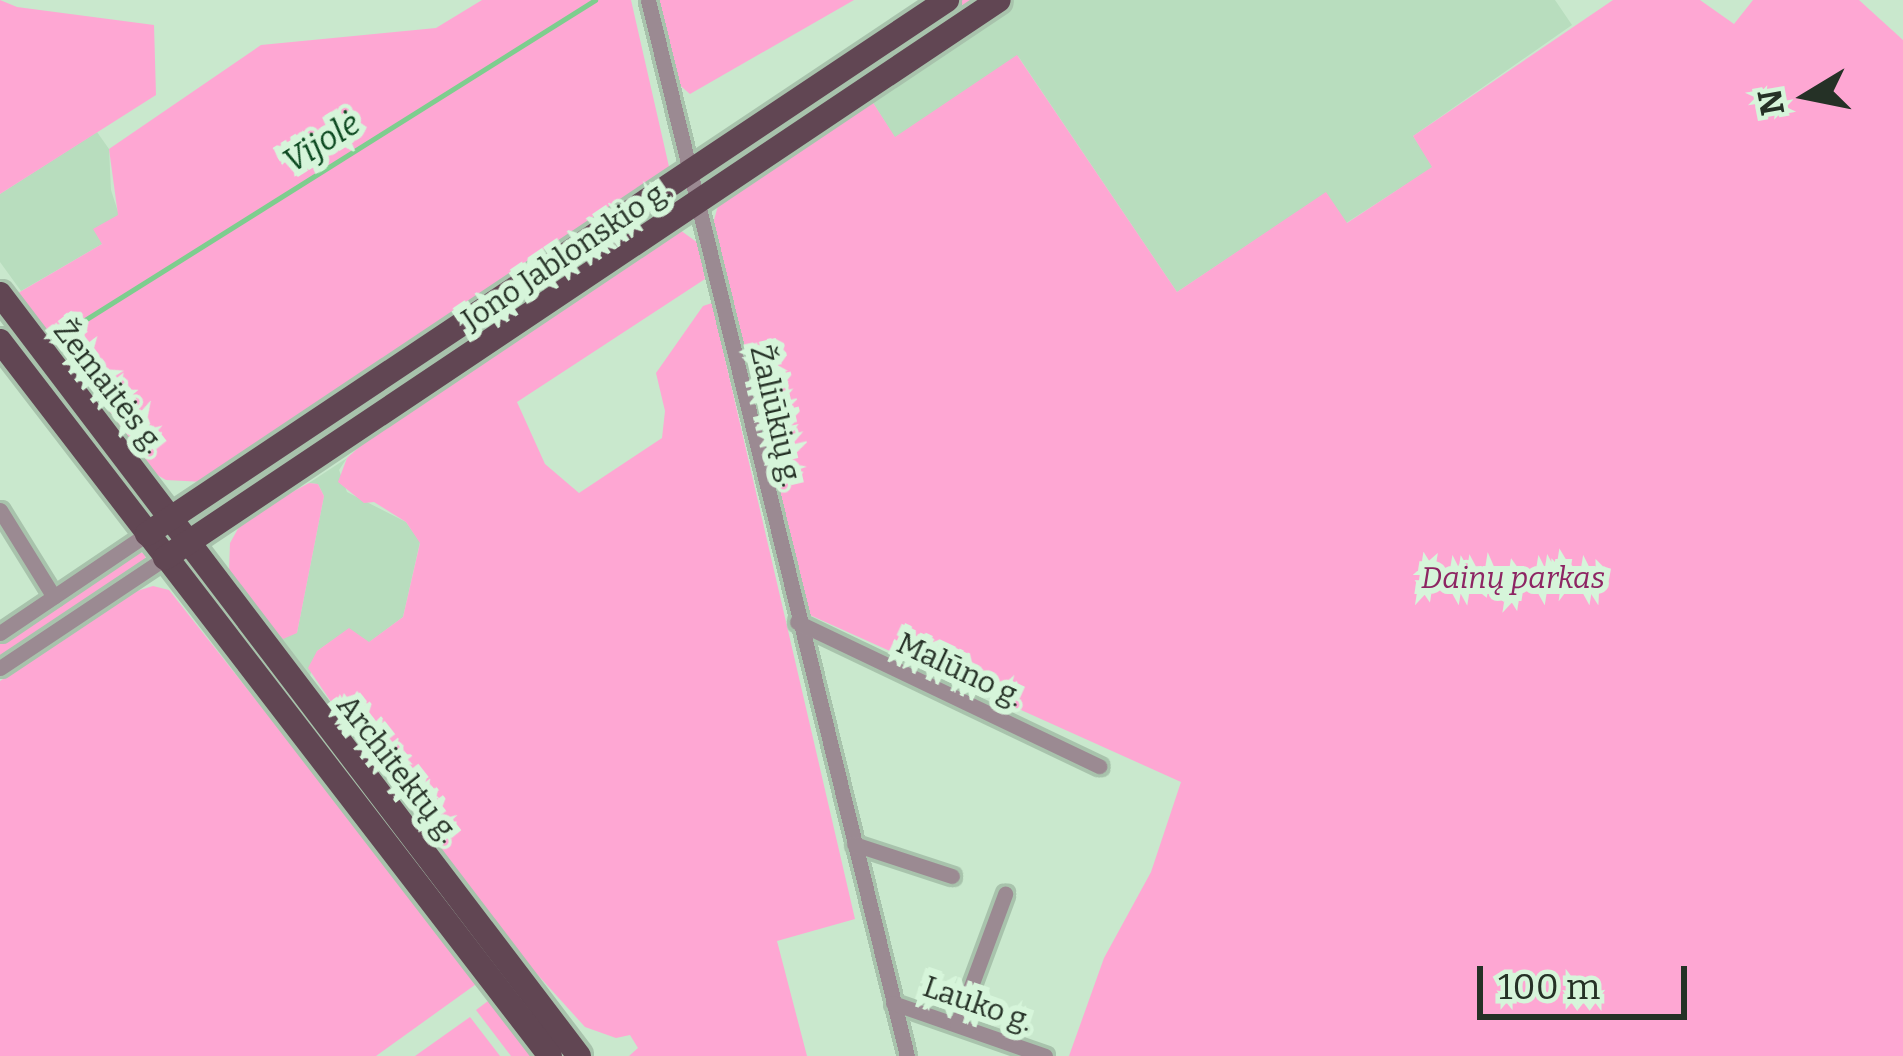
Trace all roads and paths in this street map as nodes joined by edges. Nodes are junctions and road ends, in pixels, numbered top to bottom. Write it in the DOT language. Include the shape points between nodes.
graph roads {
  1 [pos="648,0"];
  2 [pos="947,0"];
  3 [pos="999,0"];
  4 [pos="690,171"];
  5 [pos="698,203"];
  6 [pos="0,294"];
  7 [pos="0,341"];
  8 [pos="0,510"];
  9 [pos="171,517"];
  10 [pos="147,534"];
  11 [pos="189,542"];
  12 [pos="165,558"];
  13 [pos="53,597"];
  14 [pos="797,622"];
  15 [pos="0,633"];
  16 [pos="0,668"];
  17 [pos="274,677"];
  18 [pos="1099,766"];
  19 [pos="854,844"];
  20 [pos="952,876"];
  21 [pos="437,888"];
  22 [pos="1005,894"];
  23 [pos="893,1003"];
  24 [pos="957,1024"];
  25 [pos="550,1056"];
  26 [pos="579,1056"];
  27 [pos="907,1056"];
  28 [pos="1045,1056"];
  1 -- 4 [label="street, Žaliūkių g."];
  2 -- 4 [label="main road, Jono Jablonskio g."];
  3 -- 5 [label="main road, Jono Jablonskio g."];
  4 -- 5 [label="street, Žaliūkių g."];
  4 -- 9 [label="main road, Jono Jablonskio g."];
  5 -- 11 [label="main road, Jono Jablonskio g."];
  5 -- 14 [label="street, Žaliūkių g."];
  6 -- 9 [label="main road, Žemaitės g."];
  7 -- 10 [label="main road, Žemaitės g."];
  8 -- 13 [label="street"];
  9 -- 10 [label="main road, Jono Jablonskio g."];
  9 -- 11 [label="main road, Architektų g."];
  10 -- 12 [label="main road, Architektų g."];
  10 -- 13 [label="street"];
  11 -- 12 [label="main road, Jono Jablonskio g."];
  11 -- 17 [label="main road, Architektų g."];
  12 -- 16 [label="street"];
  12 -- 17 [label="main road, Architektų g."];
  13 -- 15 [label="street"];
  14 -- 18 [label="street, Malūno g."];
  14 -- 19 [label="street, Žaliūkių g."];
  17 -- 21 [label="main road, Architektų g."];
  19 -- 20 [label="street"];
  19 -- 23 [label="street, Žaliūkių g."];
  21 -- 25 [label="main road, Architektų g."];
  21 -- 26 [label="main road, Architektų g."];
  22 -- 24 [label="street"];
  23 -- 24 [label="street, Lauko g."];
  23 -- 27 [label="street, Žaliūkių g."];
  24 -- 28 [label="street, Lauko g."];
}
